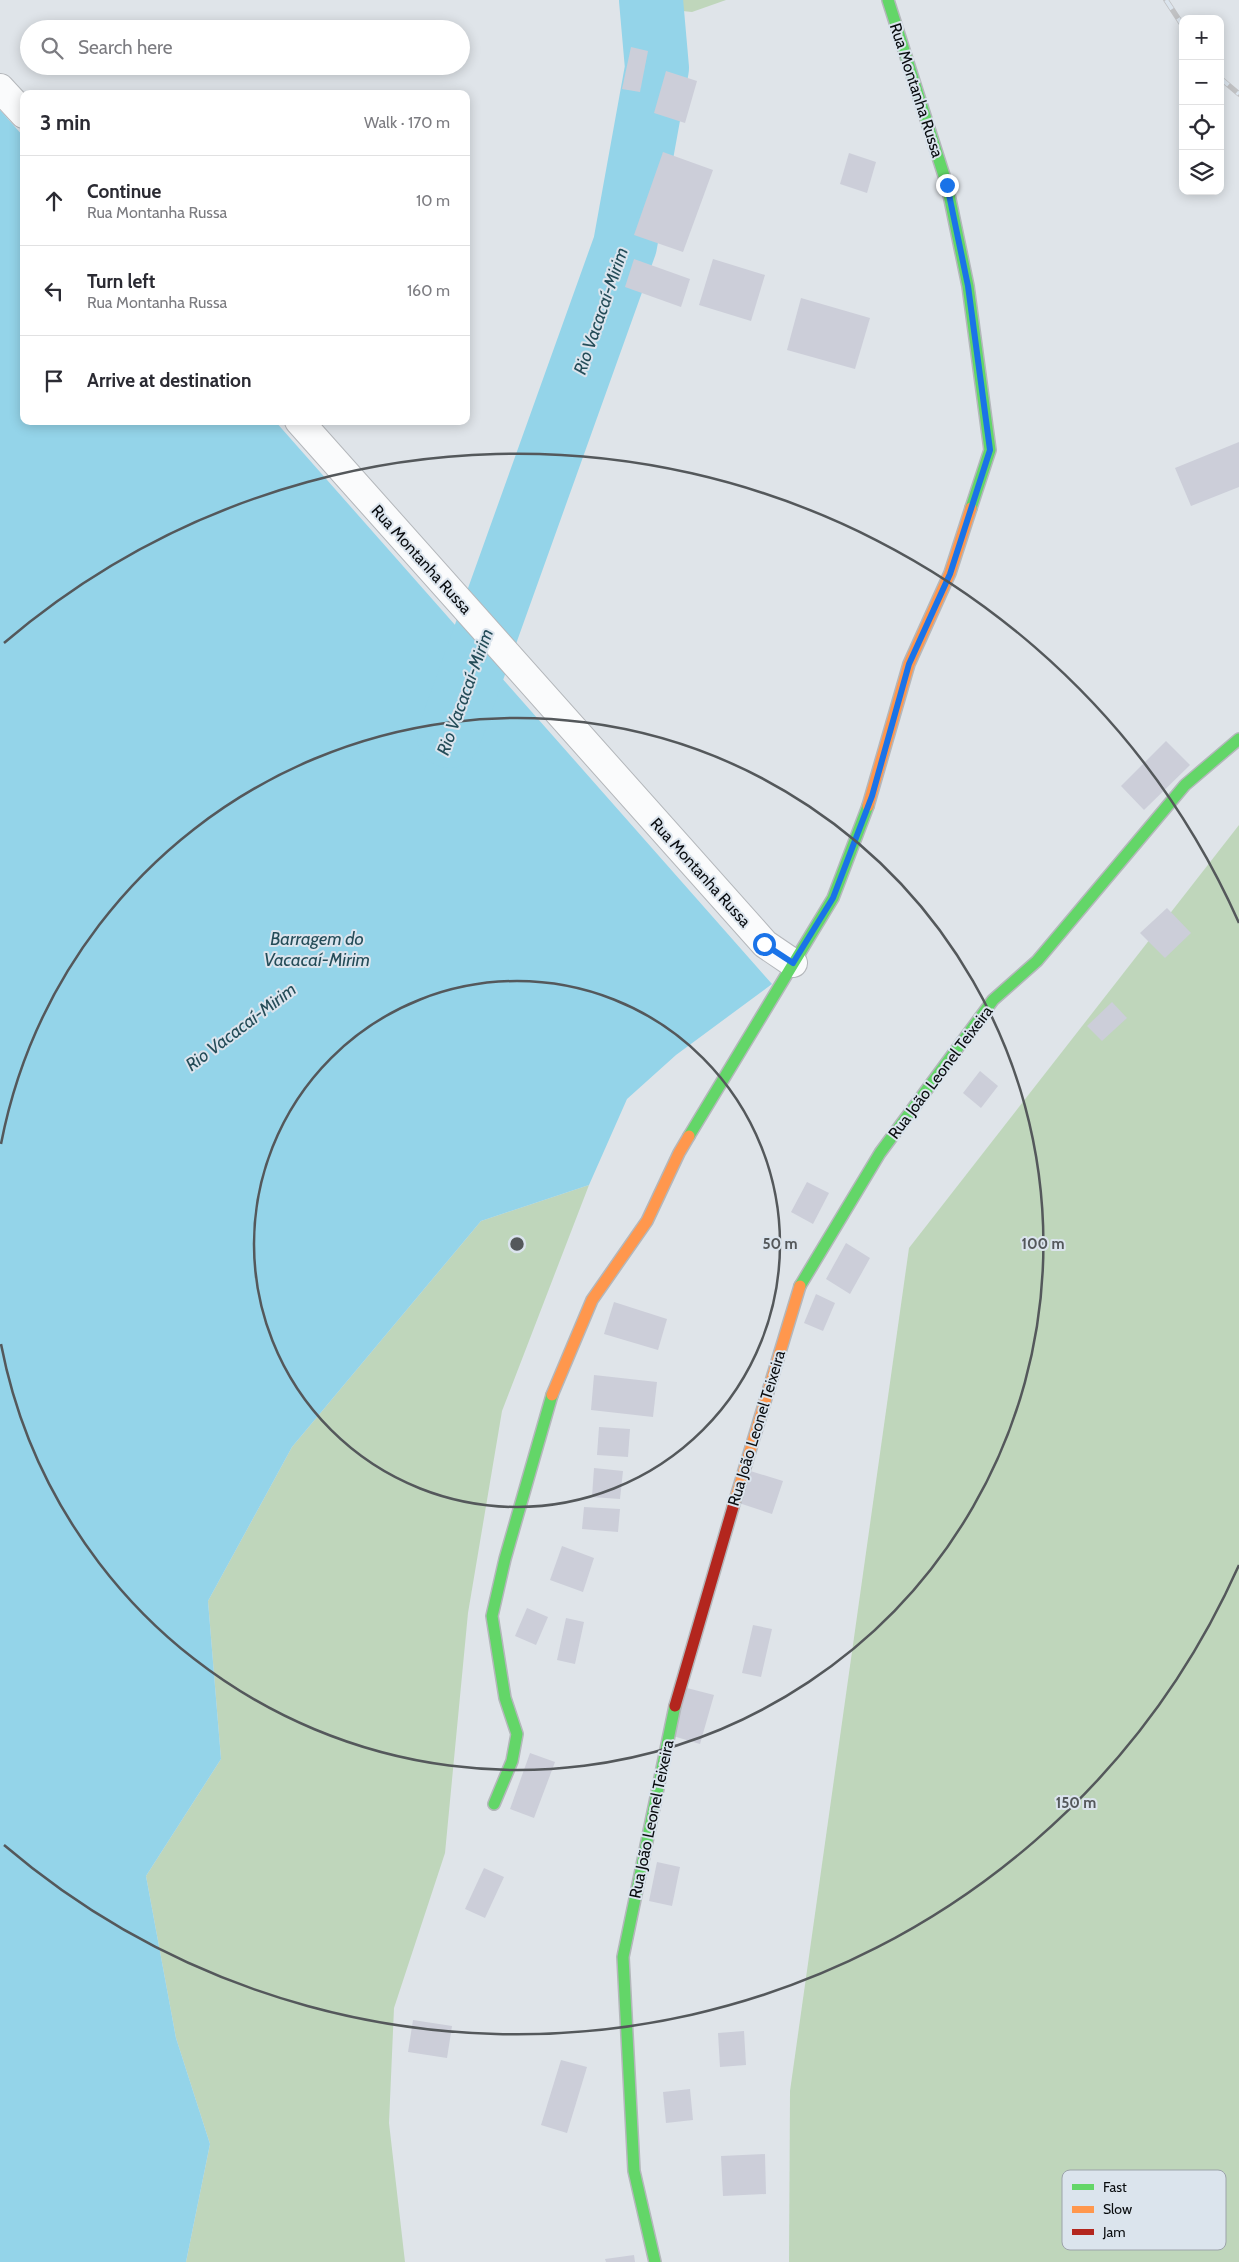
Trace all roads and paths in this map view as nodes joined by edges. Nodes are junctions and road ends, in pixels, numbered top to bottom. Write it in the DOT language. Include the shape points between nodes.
graph roads {
  1 [pos="888,0"];
  2 [pos="0,88"];
  3 [pos="20,110"];
  4 [pos="303,425"];
  5 [pos="1239,739"];
  6 [pos="793,963"];
  7 [pos="494,1804"];
  8 [pos="655,2262"];
  1 -- 6 [label="street, Rua Montanha Russa" via="947,185 968,286 990,450 950,574 909,664 872,796 837,889"];
  2 -- 3 [label="street"];
  4 -- 6 [label="street, Rua Montanha Russa" via="764,944"];
  5 -- 8 [label="street, Rua João Leonel Teixeira" via="1185,786 1037,960 993,1000 880,1153 800,1284 677,1695 623,1957 634,2172"];
  6 -- 7 [label="street" via="679,1153 647,1221 592,1300 554,1388 492,1616 506,1698 516,1734 512,1761"];
}
